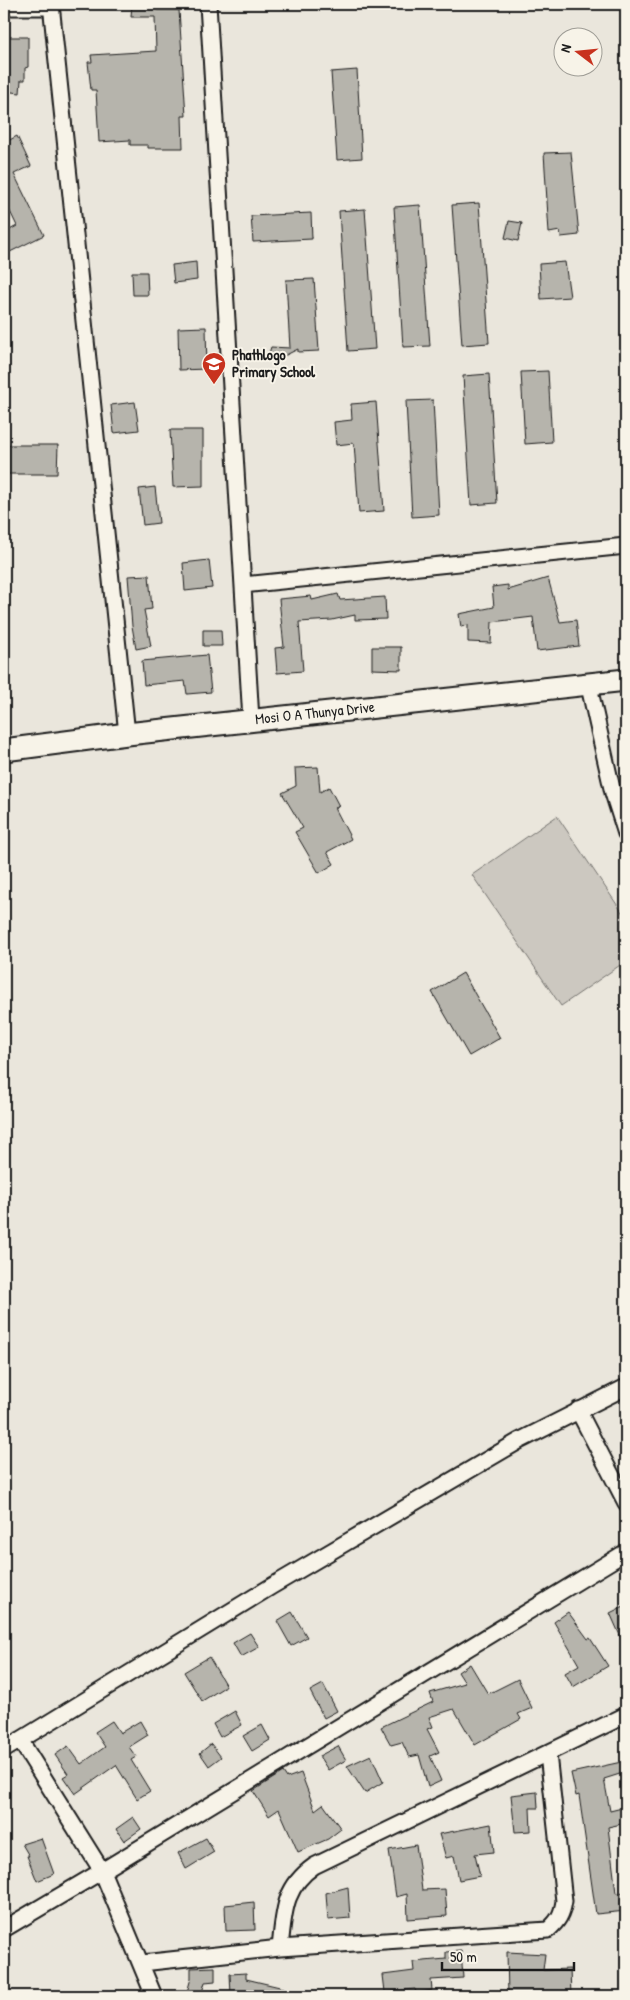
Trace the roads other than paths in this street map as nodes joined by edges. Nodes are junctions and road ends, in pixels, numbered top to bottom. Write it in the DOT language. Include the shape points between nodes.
graph roads {
  1 [pos="208,4"];
  2 [pos="51,5"];
  3 [pos="4,7"];
  4 [pos="626,546"];
  5 [pos="243,584"];
  6 [pos="626,680"];
  7 [pos="588,682"];
  8 [pos="251,720"];
  9 [pos="127,734"];
  10 [pos="4,750"];
  11 [pos="620,794"];
  12 [pos="626,834"];
  13 [pos="626,1387"];
  14 [pos="578,1410"];
  15 [pos="626,1503"];
  16 [pos="626,1552"];
  17 [pos="626,1715"];
  18 [pos="20,1740"];
  19 [pos="4,1750"];
  20 [pos="548,1754"];
  21 [pos="102,1871"];
  22 [pos="4,1929"];
  23 [pos="280,1948"];
  24 [pos="142,1963"];
  25 [pos="154,1996"];
  1 -- 5 [label="street"];
  2 -- 3 [label="street"];
  2 -- 9 [label="street"];
  4 -- 5 [label="street"];
  5 -- 8 [label="street"];
  6 -- 7 [label="street, Mosi O A Thunya Drive"];
  7 -- 8 [label="street, Mosi O A Thunya Drive"];
  7 -- 11 [label="street"];
  8 -- 9 [label="street, Mosi O A Thunya Drive"];
  9 -- 10 [label="street, Mosi O A Thunya Drive"];
  11 -- 12 [label="street"];
  13 -- 14 [label="street"];
  14 -- 15 [label="street"];
  14 -- 18 [label="street" via="519,1440"];
  16 -- 21 [label="street"];
  17 -- 20 [label="street"];
  18 -- 19 [label="street"];
  18 -- 21 [label="street"];
  20 -- 23 [label="street" via="307,1870 288,1896"];
  20 -- 23 [label="street" via="564,1901 563,1912 548,1930"];
  21 -- 22 [label="street"];
  21 -- 24 [label="street"];
  23 -- 24 [label="street"];
  24 -- 25 [label="street"];
}
